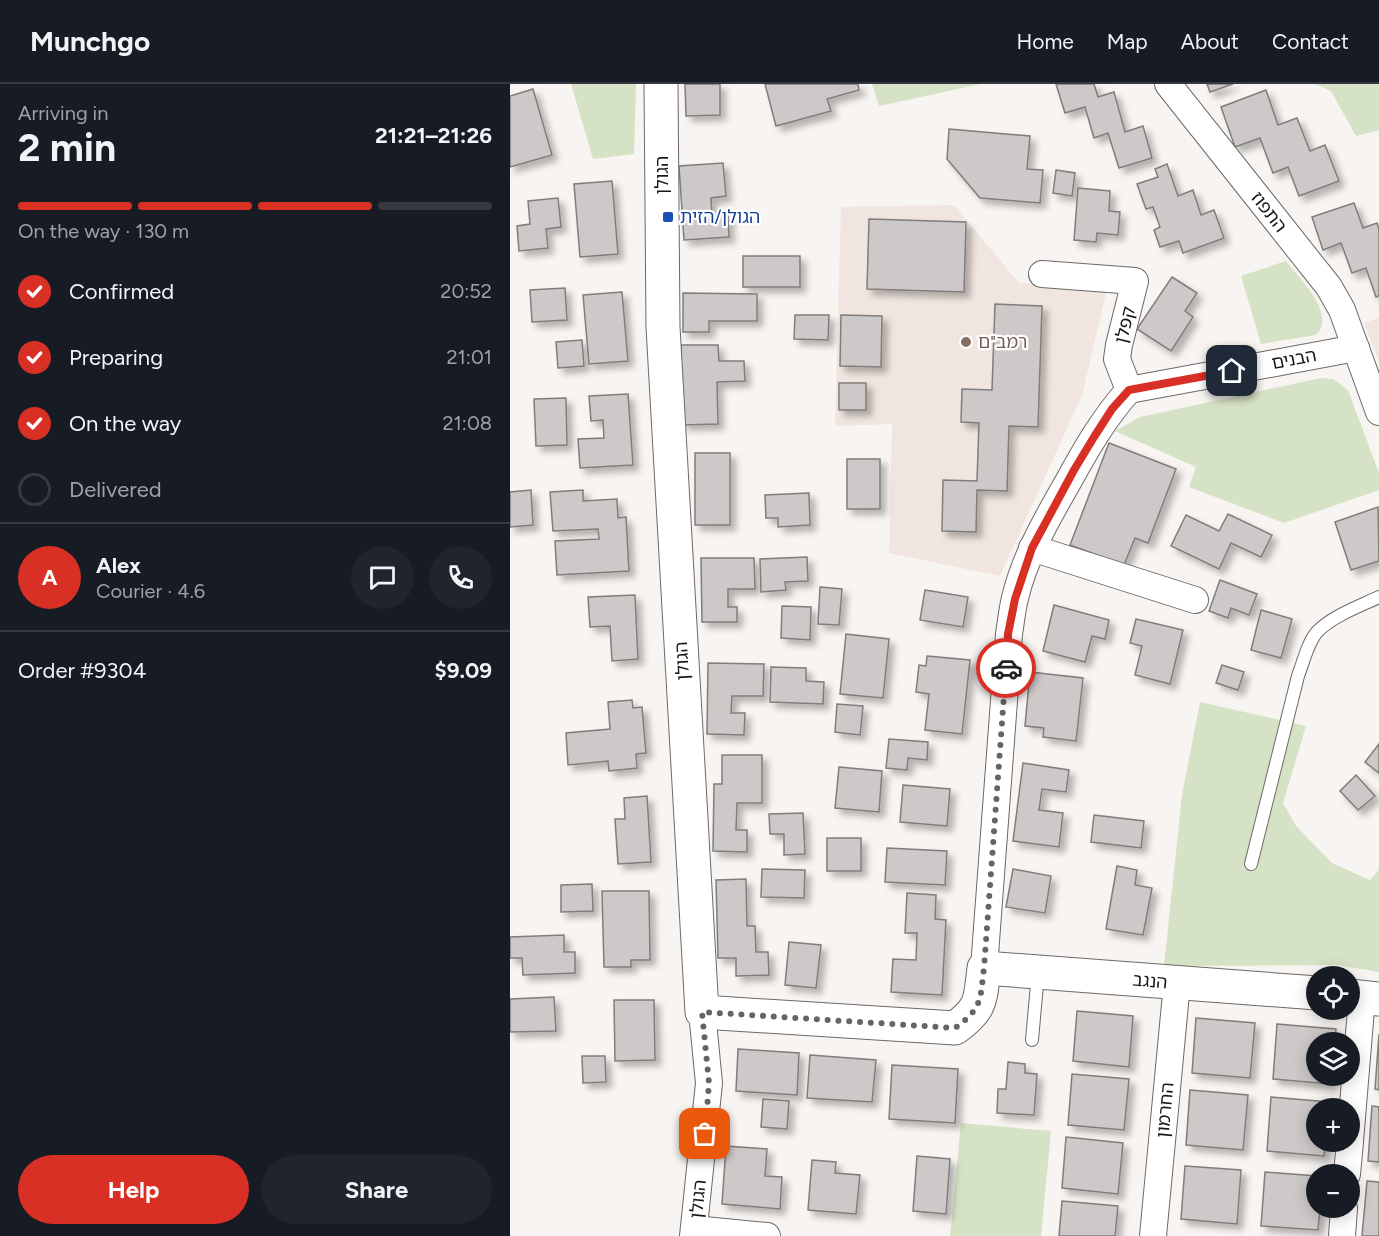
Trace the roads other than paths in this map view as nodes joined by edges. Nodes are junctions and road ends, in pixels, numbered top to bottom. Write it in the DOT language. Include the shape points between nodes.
graph roads {
  1 [pos="661,84"];
  2 [pos="1168,84"];
  3 [pos="1042,274"];
  4 [pos="1356,348"];
  5 [pos="1129,390"];
  6 [pos="1379,412"];
  7 [pos="1032,548"];
  8 [pos="1379,597"];
  9 [pos="1195,600"];
  10 [pos="1251,864"];
  11 [pos="984,968"];
  12 [pos="1038,972"];
  13 [pos="1177,983"];
  14 [pos="1306,992"];
  15 [pos="1364,997"];
  16 [pos="702,1012"];
  17 [pos="1032,1040"];
  18 [pos="1354,1098"];
  19 [pos="1343,1218"];
  20 [pos="694,1232"];
  21 [pos="767,1236"];
  22 [pos="1153,1236"];
  23 [pos="1342,1236"];
  1 -- 16 [label="street, הגולן" via="663,327"];
  2 -- 4 [label="street, התפוז" via="1329,287"];
  3 -- 5 [label="street, קפלן" via="1136,281 1117,359"];
  4 -- 5 [label="street, הבנים"];
  4 -- 6 [label="street"];
  5 -- 7 [label="street" via="1094,437"];
  7 -- 9 [label="street"];
  7 -- 11 [label="street" via="1008,634"];
  8 -- 10 [label="lane" via="1331,621 1316,633 1306,653"];
  11 -- 12 [label="street, הנגב"];
  11 -- 16 [label="street" via="979,1005 955,1028"];
  12 -- 13 [label="street, הנגב"];
  12 -- 17 [label="lane"];
  13 -- 14 [label="street, הנגב"];
  13 -- 22 [label="street, החרמון"];
  15 -- 18 [label="street"];
  16 -- 20 [label="street, הגולן" via="709,1083"];
  19 -- 23 [label="street"];
  20 -- 21 [label="street"];
}
